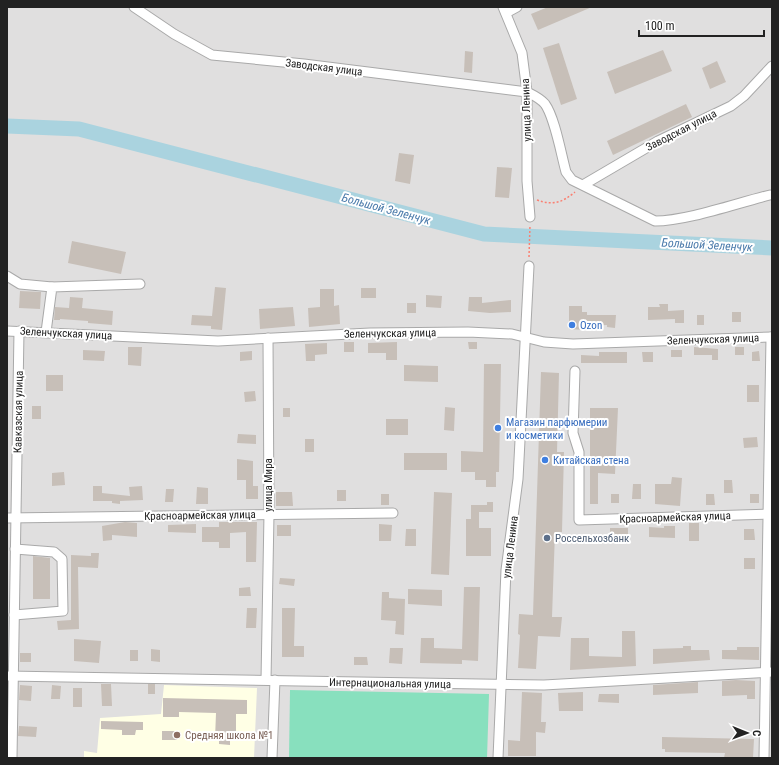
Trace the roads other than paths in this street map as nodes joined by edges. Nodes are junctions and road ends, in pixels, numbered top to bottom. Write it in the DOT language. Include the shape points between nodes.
graph roads {
  1 [pos="134,7"];
  2 [pos="517,7"];
  3 [pos="505,10"];
  4 [pos="772,66"];
  5 [pos="527,92"];
  6 [pos="583,185"];
  7 [pos="770,195"];
  8 [pos="530,217"];
  9 [pos="529,266"];
  10 [pos="7,276"];
  11 [pos="140,284"];
  12 [pos="52,287"];
  13 [pos="7,331"];
  14 [pos="19,331"];
  15 [pos="46,332"];
  16 [pos="524,337"];
  17 [pos="771,337"];
  18 [pos="268,338"];
  19 [pos="575,371"];
  20 [pos="393,513"];
  21 [pos="268,514"];
  22 [pos="770,514"];
  23 [pos="11,518"];
  24 [pos="16,549"];
  25 [pos="14,615"];
  26 [pos="769,672"];
  27 [pos="10,676"];
  28 [pos="271,680"];
  29 [pos="502,685"];
  30 [pos="12,758"];
  31 [pos="272,758"];
  32 [pos="498,758"];
  33 [pos="764,758"];
  1 -- 5 [label="street, Заводская улица" via="174,34 212,55"];
  2 -- 3 [label="street"];
  3 -- 5 [label="street, улица Ленина" via="522,53"];
  4 -- 6 [label="street, Заводская улица" via="731,106 658,141"];
  5 -- 6 [label="street" via="545,103 566,172 572,180"];
  5 -- 8 [label="street, улица Ленина"];
  6 -- 7 [label="street" via="655,221 690,216"];
  9 -- 16 [label="street, улица Ленина"];
  10 -- 12 [label="street" via="20,284"];
  11 -- 12 [label="street"];
  12 -- 15 [label="street"];
  13 -- 14 [label="street, Зеленчукская улица"];
  14 -- 15 [label="street, Зеленчукская улица"];
  14 -- 23 [label="street, Кавказская улица"];
  15 -- 18 [label="street, Зеленчукская улица" via="218,341"];
  16 -- 17 [label="street, Зеленчукская улица" via="544,342 573,344"];
  16 -- 18 [label="street, Зеленчукская улица" via="512,334 461,332"];
  16 -- 29 [label="street, улица Ленина" via="518,479 506,570"];
  17 -- 22 [label="street"];
  18 -- 21 [label="street, улица Мира"];
  19 -- 22 [label="street, Красноармейская улица" via="573,433 579,452 579,520"];
  20 -- 21 [label="street, Красноармейская улица"];
  21 -- 23 [label="street, Красноармейская улица"];
  21 -- 28 [label="street, улица Мира"];
  22 -- 26 [label="street"];
  23 -- 24 [label="street, Кавказская улица"];
  24 -- 25 [label="street, Кавказская улица"];
  24 -- 25 [label="street" via="54,552 62,559 63,612"];
  25 -- 27 [label="street, Кавказская улица"];
  26 -- 29 [label="street, Интернациональная улица" via="544,685"];
  26 -- 33 [label="street"];
  27 -- 28 [label="street, Интернациональная улица"];
  27 -- 30 [label="street, Кавказская улица"];
  28 -- 29 [label="street, Интернациональная улица"];
  28 -- 31 [label="street, улица Мира"];
  29 -- 32 [label="street, улица Ленина"];
}
